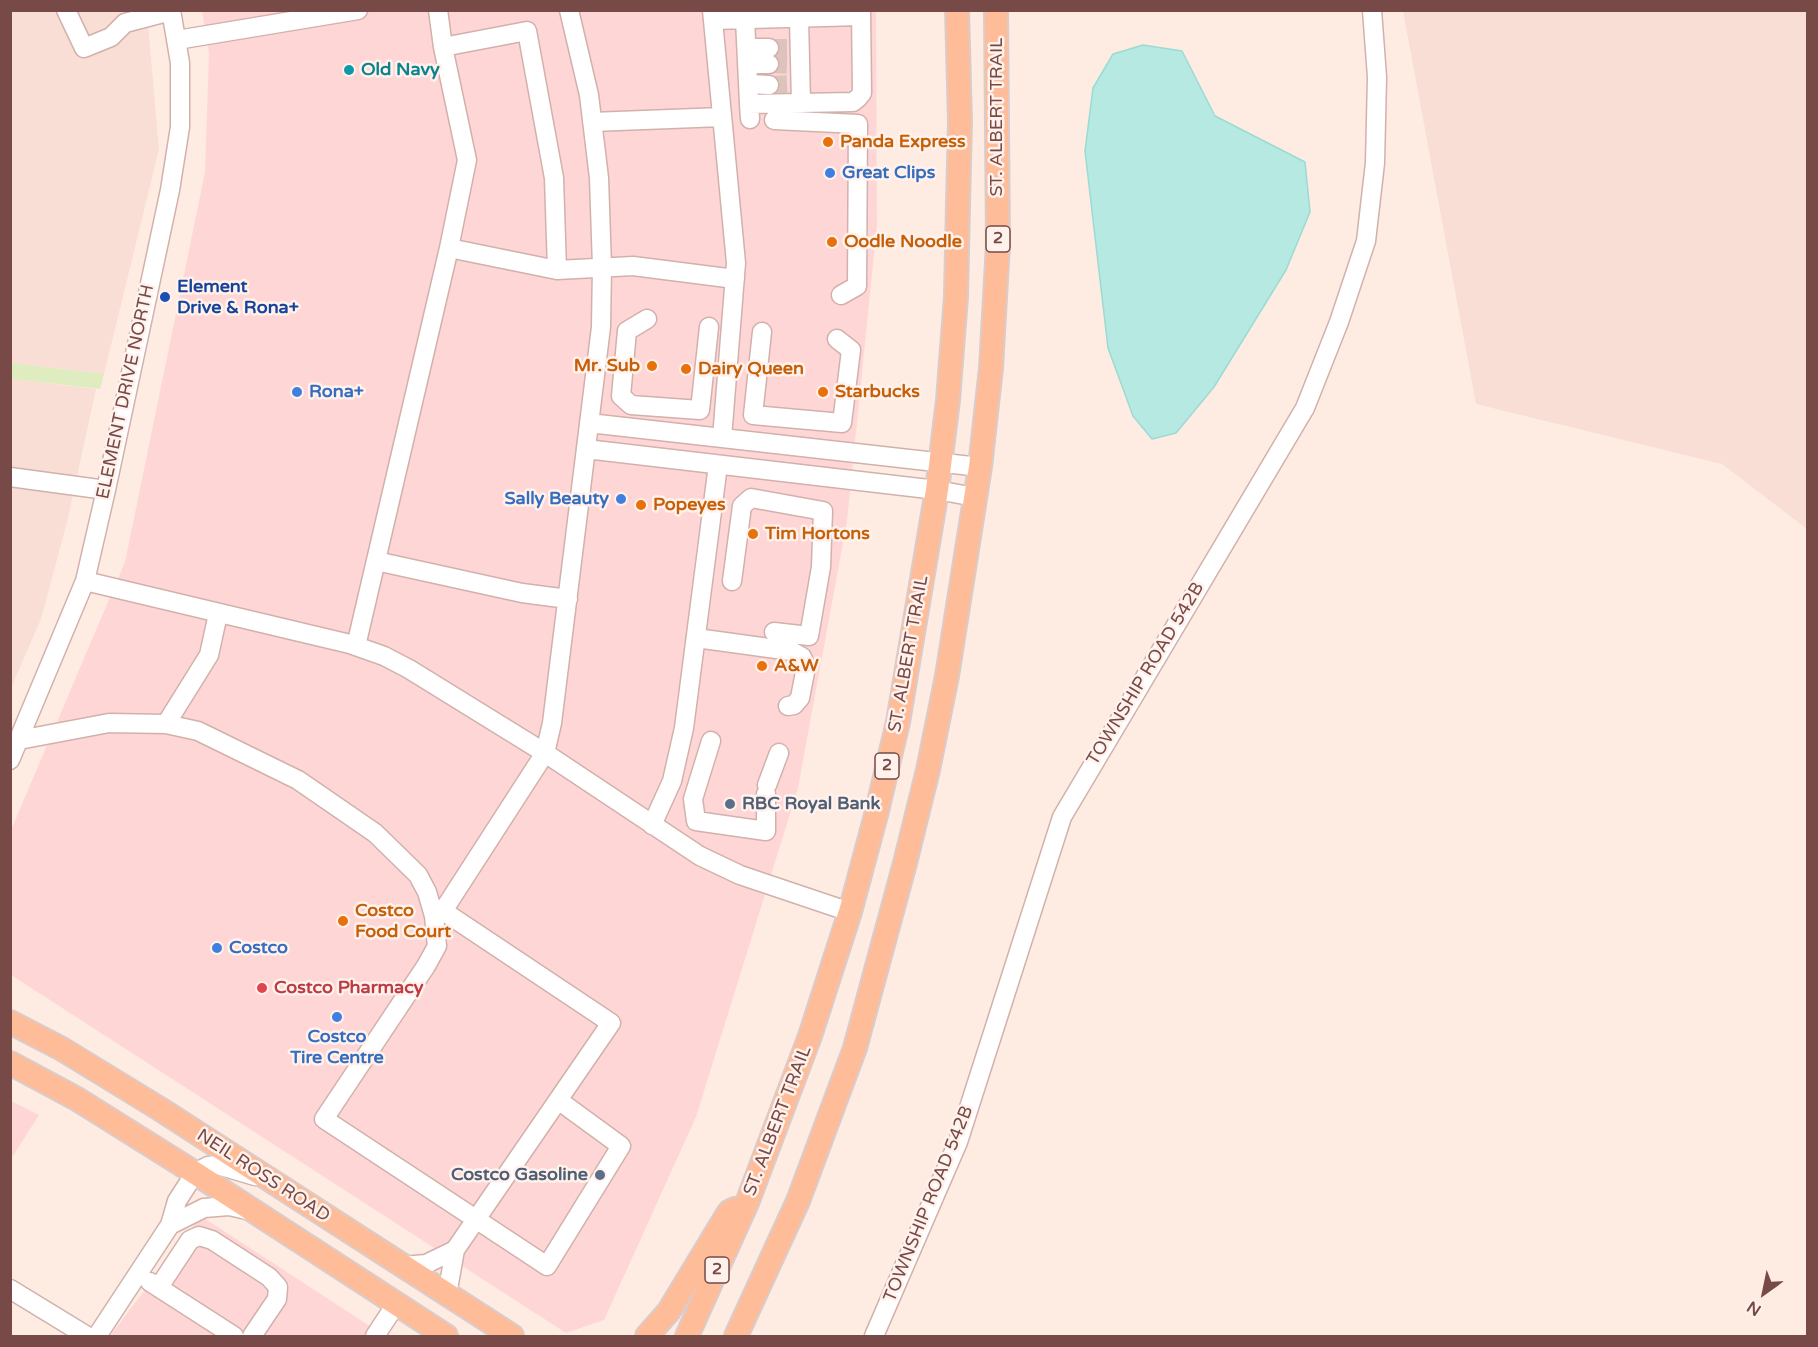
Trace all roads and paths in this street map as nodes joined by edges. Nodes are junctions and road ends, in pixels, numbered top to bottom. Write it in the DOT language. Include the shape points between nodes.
graph roads {
  1 [pos="66,10"];
  2 [pos="358,10"];
  3 [pos="438,10"];
  4 [pos="569,10"];
  5 [pos="957,10"];
  6 [pos="996,10"];
  7 [pos="1372,10"];
  8 [pos="171,11"];
  9 [pos="861,13"];
  10 [pos="712,15"];
  11 [pos="748,15"];
  12 [pos="122,17"];
  13 [pos="269,18"];
  14 [pos="799,18"];
  15 [pos="177,40"];
  16 [pos="443,47"];
  17 [pos="747,56"];
  18 [pos="769,56"];
  19 [pos="748,84"];
  20 [pos="769,85"];
  21 [pos="798,91"];
  22 [pos="722,117"];
  23 [pos="774,120"];
  24 [pos="592,122"];
  25 [pos="449,248"];
  26 [pos="602,267"];
  27 [pos="557,270"];
  28 [pos="735,279"];
  29 [pos="841,295"];
  30 [pos="647,319"];
  31 [pos="709,327"];
  32 [pos="762,332"];
  33 [pos="837,339"];
  34 [pos="589,423"];
  35 [pos="722,438"];
  36 [pos="586,449"];
  37 [pos="941,462"];
  38 [pos="718,465"];
  39 [pos="980,467"];
  40 [pos="10,477"];
  41 [pos="106,490"];
  42 [pos="937,490"];
  43 [pos="975,497"];
  44 [pos="376,561"];
  45 [pos="85,581"];
  46 [pos="732,581"];
  47 [pos="568,599"];
  48 [pos="218,614"];
  49 [pos="774,632"];
  50 [pos="696,638"];
  51 [pos="357,646"];
  52 [pos="788,706"];
  53 [pos="166,724"];
  54 [pos="19,740"];
  55 [pos="711,741"];
  56 [pos="545,753"];
  57 [pos="779,753"];
  58 [pos="10,760"];
  59 [pos="652,825"];
  60 [pos="850,912"];
  61 [pos="439,914"];
  62 [pos="10,1022"];
  63 [pos="10,1063"];
  64 [pos="558,1100"];
  65 [pos="195,1173"];
  66 [pos="304,1203"];
  67 [pos="747,1203"];
  68 [pos="264,1218"];
  69 [pos="476,1220"];
  70 [pos="170,1226"];
  71 [pos="455,1250"];
  72 [pos="403,1266"];
  73 [pos="139,1274"];
  74 [pos="159,1287"];
  75 [pos="10,1289"];
  76 [pos="447,1294"];
  77 [pos="396,1304"];
  78 [pos="87,1336"];
  79 [pos="98,1336"];
  80 [pos="234,1336"];
  81 [pos="252,1336"];
  82 [pos="375,1336"];
  83 [pos="446,1336"];
  84 [pos="512,1336"];
  85 [pos="646,1336"];
  86 [pos="687,1336"];
  87 [pos="736,1336"];
  88 [pos="874,1336"];
  1 -- 12 [label="street" via="84,48 111,37"];
  2 -- 13 [label="street"];
  3 -- 16 [label="street"];
  4 -- 24 [label="street"];
  5 -- 37 [label="main road, ST. ALBERT TRAIL / 2" via="960,122 956,297"];
  6 -- 39 [label="main road, ST. ALBERT TRAIL / 2" via="998,244"];
  7 -- 88 [label="street, TOWNSHIP ROAD 542B" via="1377,77 1375,163 1366,241 1339,322 1305,408 1062,817 958,1142"];
  8 -- 12 [label="street"];
  8 -- 15 [label="street, ELEMENT DRIVE NORTH"];
  9 -- 14 [label="street"];
  9 -- 21 [label="street" via="862,93 858,98 853,102"];
  10 -- 11 [label="street"];
  10 -- 22 [label="street"];
  11 -- 14 [label="street"];
  11 -- 17 [label="street"];
  13 -- 15 [label="street"];
  14 -- 21 [label="street" via="795,57"];
  15 -- 41 [label="street, ELEMENT DRIVE NORTH" via="180,127"];
  16 -- 25 [label="street" via="467,160"];
  16 -- 27 [label="street" via="527,31 554,178"];
  17 -- 18 [label="street"];
  17 -- 19 [label="street"];
  19 -- 20 [label="street"];
  19 -- 21 [label="street" via="750,112"];
  22 -- 24 [label="street"];
  22 -- 28 [label="street"];
  23 -- 29 [label="street" via="858,124 857,286"];
  24 -- 26 [label="street" via="599,178"];
  25 -- 27 [label="street"];
  25 -- 44 [label="street"];
  26 -- 27 [label="street"];
  26 -- 28 [label="street" via="633,266"];
  26 -- 34 [label="street" via="601,327"];
  28 -- 35 [label="street"];
  30 -- 31 [label="street" via="627,331 621,396 631,405 700,410"];
  32 -- 33 [label="street" via="753,415 842,423 851,350"];
  34 -- 35 [label="street"];
  34 -- 36 [label="street"];
  35 -- 37 [label="street"];
  36 -- 38 [label="street"];
  36 -- 47 [label="street"];
  37 -- 39 [label="street"];
  37 -- 42 [label="main road, ST. ALBERT TRAIL / 2"];
  38 -- 42 [label="street"];
  38 -- 50 [label="street"];
  39 -- 43 [label="main road, ST. ALBERT TRAIL / 2"];
  40 -- 41 [label="street"];
  41 -- 45 [label="street, ELEMENT DRIVE NORTH"];
  42 -- 43 [label="street"];
  42 -- 60 [label="main road, ST. ALBERT TRAIL / 2" via="898,722"];
  43 -- 87 [label="main road, ST. ALBERT TRAIL / 2" via="928,770 861,1026 798,1201"];
  44 -- 47 [label="street" via="516,592"];
  44 -- 51 [label="street"];
  45 -- 48 [label="street"];
  45 -- 54 [label="street, ELEMENT DRIVE NORTH"];
  46 -- 49 [label="street" via="742,506 751,498 823,511 821,567 809,636"];
  47 -- 56 [label="street"];
  48 -- 51 [label="street"];
  48 -- 53 [label="street" via="209,655"];
  50 -- 52 [label="street" via="791,651 802,657 806,667 800,698"];
  50 -- 59 [label="street" via="684,728 672,781"];
  51 -- 56 [label="street" via="409,669"];
  53 -- 54 [label="street" via="108,723"];
  53 -- 61 [label="street" via="198,731 298,780 364,824 417,875"];
  54 -- 58 [label="street, ELEMENT DRIVE NORTH"];
  55 -- 57 [label="street" via="693,799 696,821 766,831 767,790"];
  56 -- 59 [label="street"];
  56 -- 61 [label="street"];
  59 -- 60 [label="street" via="700,856 740,875"];
  60 -- 67 [label="main road, ST. ALBERT TRAIL / 2" via="796,1075"];
  61 -- 64 [label="street" via="611,1023"];
  61 -- 69 [label="street" via="437,946 432,956 324,1119"];
  62 -- 66 [label="main road, NEIL ROSS ROAD" via="140,1097"];
  63 -- 65 [label="main road, NEIL ROSS ROAD" via="77,1099"];
  64 -- 69 [label="street"];
  64 -- 69 [label="street" via="621,1146 548,1266"];
  65 -- 66 [label="street" via="208,1166 226,1167 255,1176"];
  65 -- 68 [label="main road, NEIL ROSS ROAD"];
  65 -- 70 [label="street" via="177,1201"];
  66 -- 72 [label="main road, NEIL ROSS ROAD"];
  67 -- 85 [label="main road" via="729,1212 669,1311"];
  67 -- 86 [label="main road, ST. ALBERT TRAIL / 2"];
  68 -- 70 [label="street" via="241,1208 216,1206 194,1211"];
  68 -- 77 [label="main road, NEIL ROSS ROAD"];
  69 -- 71 [label="street"];
  70 -- 73 [label="street"];
  71 -- 72 [label="street" via="426,1264"];
  71 -- 76 [label="street"];
  72 -- 76 [label="main road, NEIL ROSS ROAD"];
  73 -- 74 [label="street"];
  73 -- 79 [label="street"];
  74 -- 80 [label="street"];
  74 -- 81 [label="street" via="190,1240 199,1236 212,1240 270,1277 278,1287 277,1299"];
  75 -- 78 [label="street"];
  76 -- 84 [label="main road, NEIL ROSS ROAD"];
  77 -- 82 [label="street"];
  77 -- 83 [label="main road, NEIL ROSS ROAD"];
}
